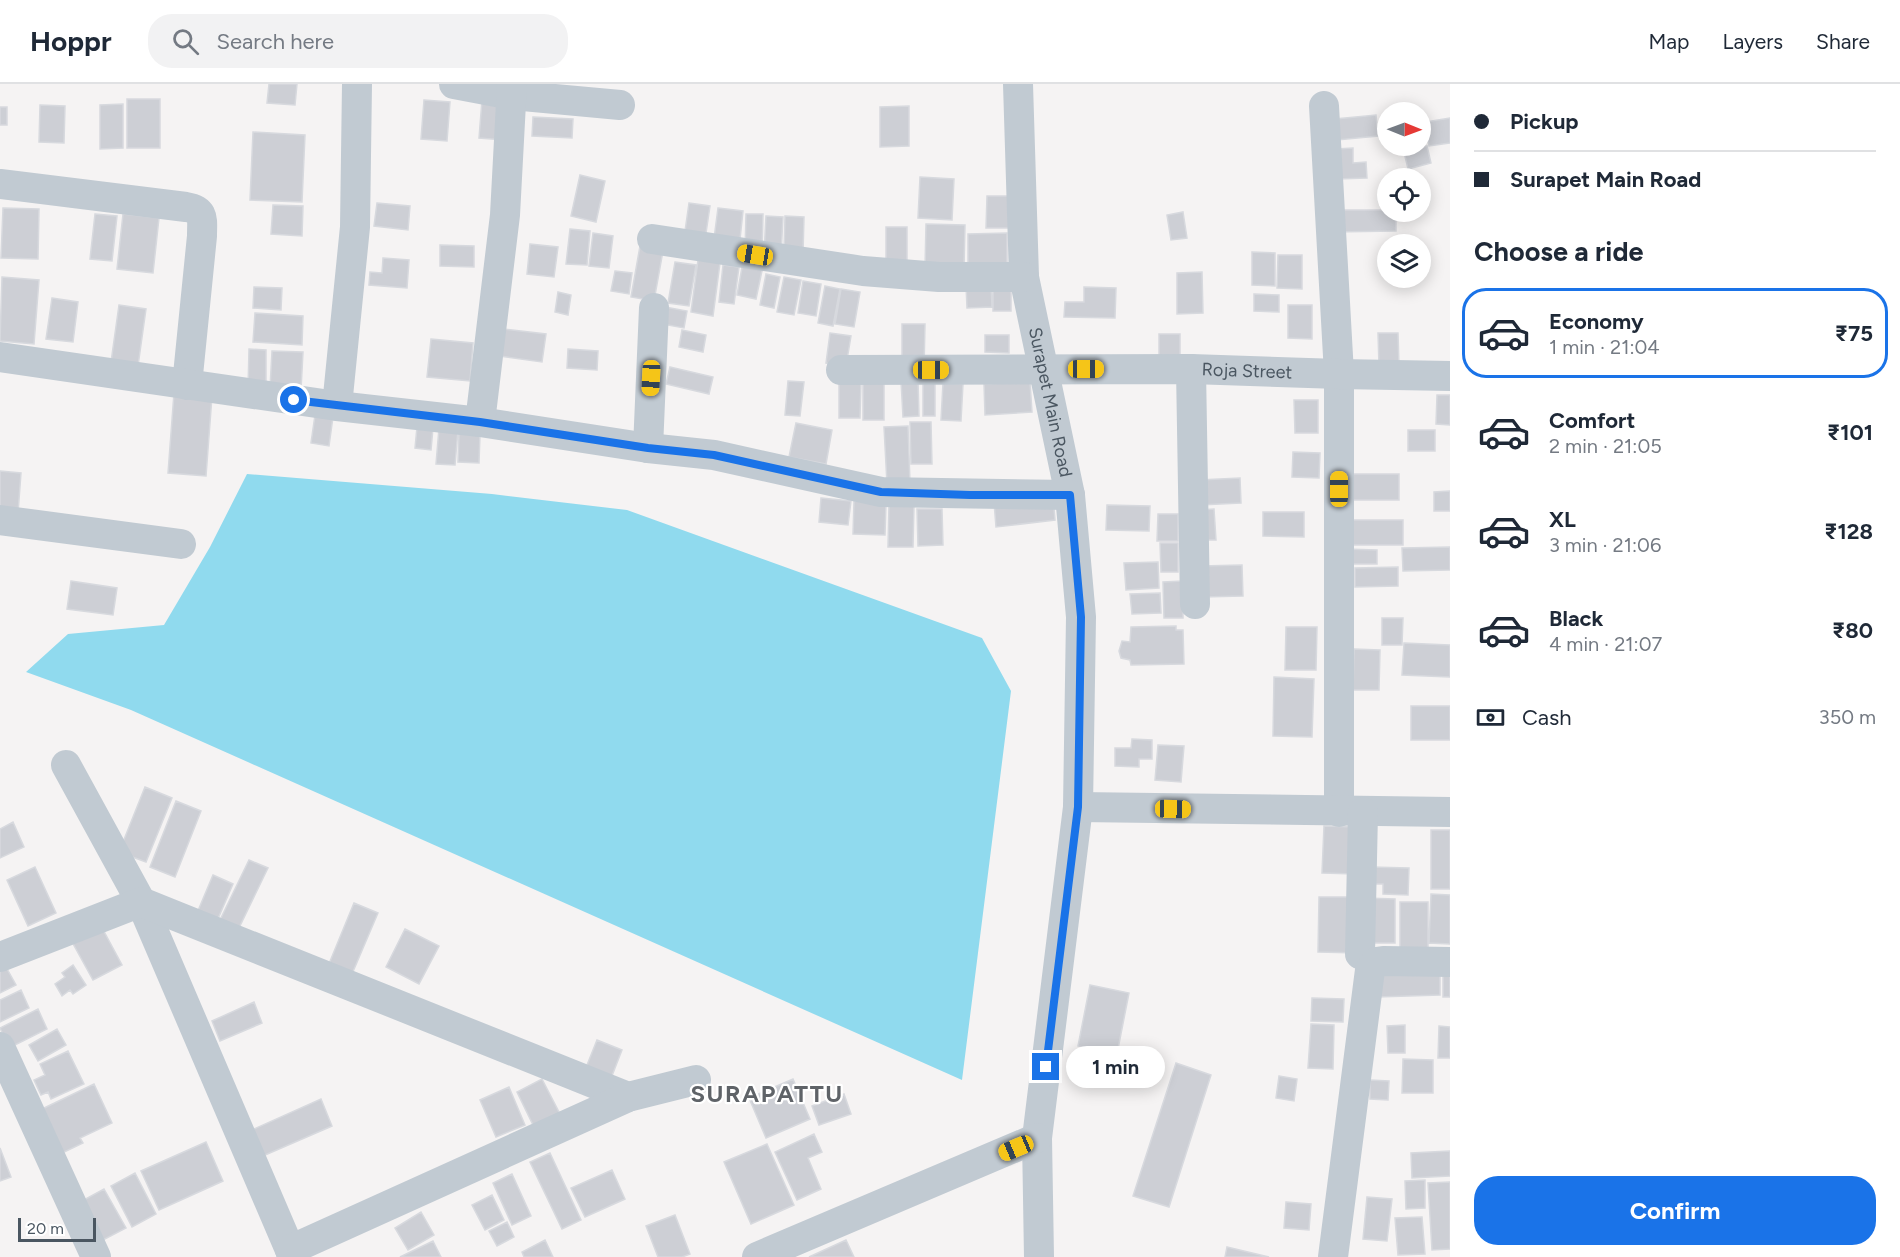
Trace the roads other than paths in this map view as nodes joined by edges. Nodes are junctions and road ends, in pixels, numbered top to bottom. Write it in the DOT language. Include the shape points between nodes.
graph roads {
  1 [pos="357,84"];
  2 [pos="454,84"];
  3 [pos="1018,84"];
  4 [pos="512,89"];
  5 [pos="620,105"];
  6 [pos="1324,106"];
  7 [pos="0,190"];
  8 [pos="652,239"];
  9 [pos="1024,277"];
  10 [pos="654,308"];
  11 [pos="0,357"];
  12 [pos="1044,369"];
  13 [pos="1191,369"];
  14 [pos="841,370"];
  15 [pos="1339,374"];
  16 [pos="1450,376"];
  17 [pos="187,384"];
  18 [pos="337,406"];
  19 [pos="480,422"];
  20 [pos="648,448"];
  21 [pos="1070,495"];
  22 [pos="0,520"];
  23 [pos="181,544"];
  24 [pos="1195,604"];
  25 [pos="66,765"];
  26 [pos="1078,807"];
  27 [pos="1351,812"];
  28 [pos="1450,812"];
  29 [pos="141,902"];
  30 [pos="1360,954"];
  31 [pos="0,957"];
  32 [pos="1450,962"];
  33 [pos="0,1047"];
  34 [pos="696,1080"];
  35 [pos="628,1097"];
  36 [pos="1037,1138"];
  37 [pos="292,1254"];
  38 [pos="96,1257"];
  39 [pos="757,1257"];
  40 [pos="1039,1257"];
  41 [pos="1333,1257"];
  1 -- 18 [label="street" via="355,227"];
  2 -- 4 [label="street"];
  3 -- 9 [label="street, Surapet Main Road"];
  4 -- 5 [label="street"];
  4 -- 19 [label="street" via="505,215"];
  6 -- 15 [label="street"];
  7 -- 17 [label="street" via="200,212 202,236"];
  8 -- 9 [label="street" via="863,271 939,277"];
  9 -- 12 [label="street, Surapet Main Road"];
  10 -- 20 [label="street"];
  11 -- 17 [label="street"];
  12 -- 13 [label="street, Roja Street"];
  12 -- 14 [label="street, Roja Street"];
  12 -- 21 [label="street, Surapet Main Road"];
  13 -- 15 [label="street, Roja Street"];
  13 -- 24 [label="street"];
  15 -- 16 [label="street, Roja Street"];
  15 -- 27 [label="street"];
  17 -- 18 [label="street"];
  18 -- 19 [label="street"];
  19 -- 20 [label="street"];
  20 -- 21 [label="street" via="714,455 881,492"];
  21 -- 26 [label="street, Surapet Main Road" via="1081,617"];
  22 -- 23 [label="street"];
  25 -- 29 [label="street"];
  26 -- 27 [label="street"];
  26 -- 36 [label="street, Surapet Main Road"];
  27 -- 28 [label="street"];
  27 -- 30 [label="street"];
  29 -- 31 [label="street"];
  29 -- 35 [label="street"];
  29 -- 37 [label="street"];
  32 -- 41 [label="street" via="1383,961 1376,962 1370,970"];
  33 -- 38 [label="street"];
  34 -- 35 [label="street"];
  35 -- 37 [label="street"];
  36 -- 39 [label="street"];
  36 -- 40 [label="street, Surapet Main Road"];
}
